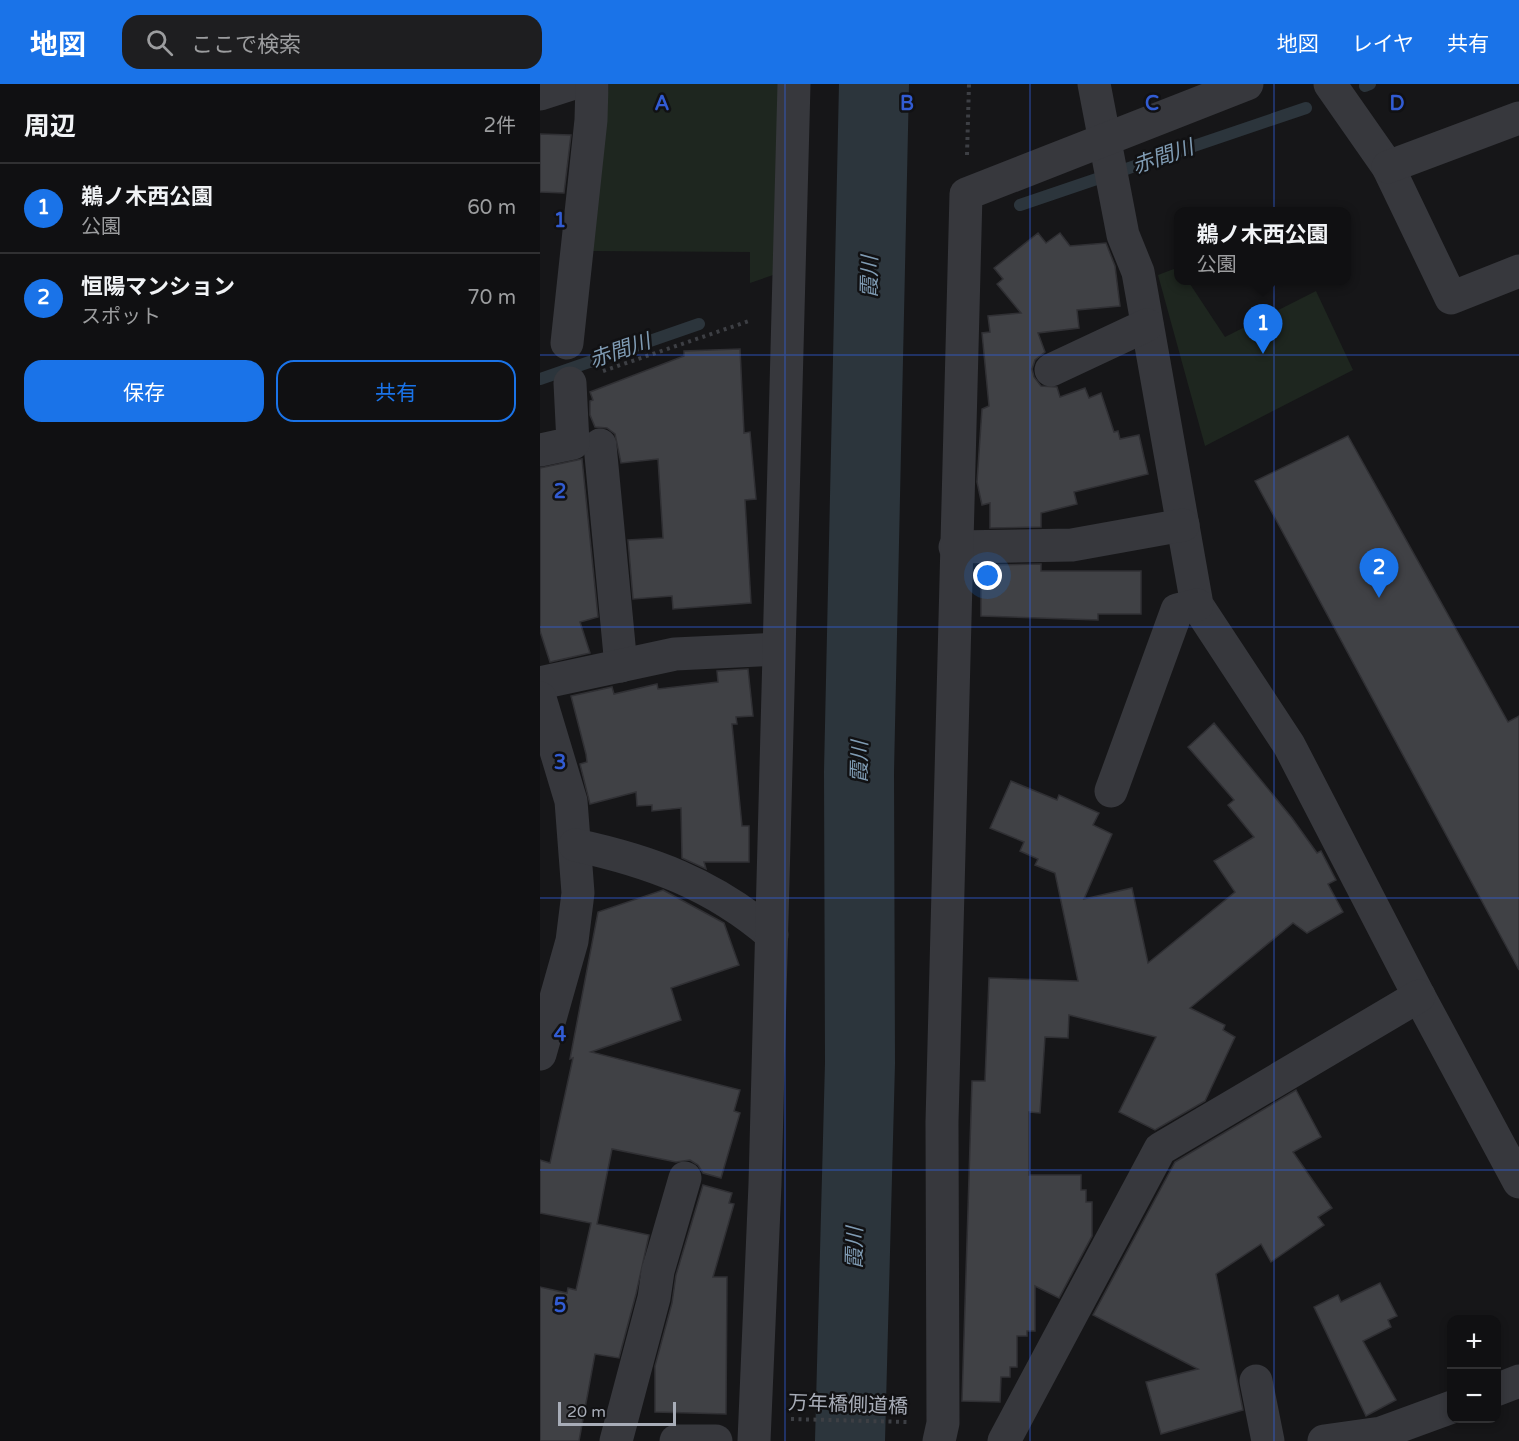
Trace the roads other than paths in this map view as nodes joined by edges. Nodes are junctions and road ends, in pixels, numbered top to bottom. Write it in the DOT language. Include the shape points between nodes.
graph roads {
  1 [pos="571,84"];
  2 [pos="592,84"];
  3 [pos="794,84"];
  4 [pos="1094,84"];
  5 [pos="1247,84"];
  6 [pos="1330,84"];
  7 [pos="540,94"];
  8 [pos="1519,118"];
  9 [pos="1106,137"];
  10 [pos="1388,168"];
  11 [pos="1519,271"];
  12 [pos="1147,326"];
  13 [pos="567,343"];
  14 [pos="1051,370"];
  15 [pos="570,383"];
  16 [pos="600,445"];
  17 [pos="540,450"];
  18 [pos="1183,525"];
  19 [pos="955,547"];
  20 [pos="1197,604"];
  21 [pos="778,649"];
  22 [pos="621,666"];
  23 [pos="540,683"];
  24 [pos="540,698"];
  25 [pos="1110,791"];
  26 [pos="575,845"];
  27 [pos="772,935"];
  28 [pos="1419,996"];
  29 [pos="540,1054"];
  30 [pos="685,1178"];
  31 [pos="1519,1182"];
  32 [pos="1256,1381"];
  33 [pos="1519,1381"];
  34 [pos="1501,1388"];
  35 [pos="1447,1409"];
  36 [pos="754,1429"];
  37 [pos="928,1432"];
  38 [pos="616,1441"];
  39 [pos="676,1441"];
  40 [pos="716,1441"];
  41 [pos="1005,1441"];
  42 [pos="1268,1441"];
  43 [pos="1324,1441"];
  1 -- 7 [label="street"];
  2 -- 13 [label="street"];
  3 -- 21 [label="street"];
  4 -- 9 [label="street"];
  5 -- 9 [label="street"];
  6 -- 10 [label="street"];
  8 -- 10 [label="street"];
  9 -- 12 [label="street" via="1123,235 1138,272"];
  9 -- 19 [label="street" via="966,194"];
  10 -- 11 [label="street" via="1451,298"];
  12 -- 14 [label="street"];
  12 -- 18 [label="street"];
  15 -- 17 [label="street" via="573,443"];
  16 -- 22 [label="street"];
  18 -- 19 [label="street" via="1072,545"];
  18 -- 20 [label="street"];
  19 -- 37 [label="street" via="942,1122 943,1423"];
  20 -- 25 [label="street" via="1178,610"];
  20 -- 28 [label="street" via="1289,745"];
  21 -- 22 [label="street" via="675,654"];
  21 -- 27 [label="street"];
  22 -- 23 [label="street"];
  24 -- 26 [label="street" via="571,801"];
  26 -- 27 [label="street" via="652,864 726,899"];
  26 -- 29 [label="street" via="578,893 572,941"];
  27 -- 36 [label="street"];
  28 -- 31 [label="street"];
  28 -- 41 [label="street" via="1160,1149"];
  30 -- 38 [label="street"];
  32 -- 42 [label="street"];
  33 -- 34 [label="street"];
  35 -- 43 [label="street" via="1381,1433"];
  39 -- 40 [label="street"];
}
